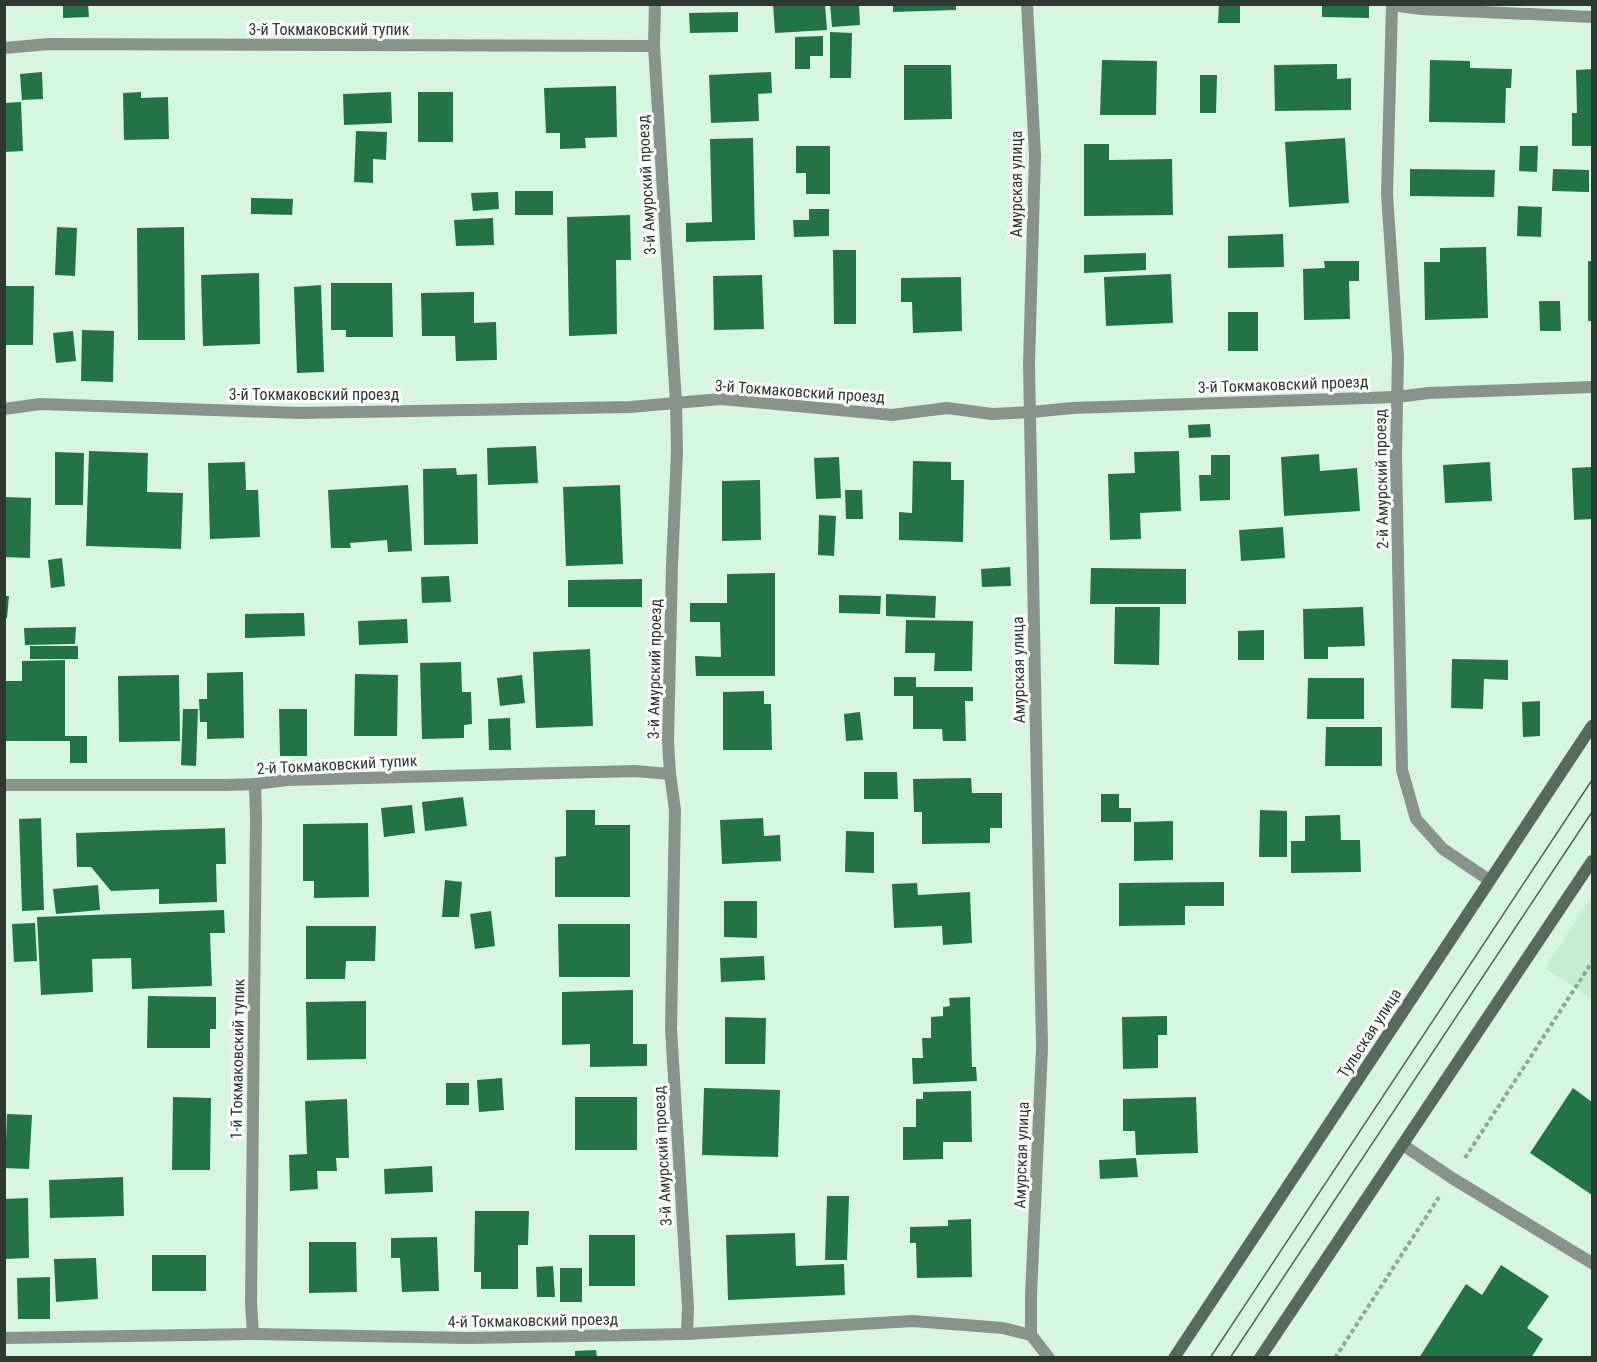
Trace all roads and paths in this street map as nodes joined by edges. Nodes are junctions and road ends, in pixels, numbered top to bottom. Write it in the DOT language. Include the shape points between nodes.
graph roads {
  1 [pos="654,4"];
  2 [pos="1027,4"];
  3 [pos="1392,5"];
  4 [pos="1593,17"];
  5 [pos="654,46"];
  6 [pos="4,48"];
  7 [pos="1593,387"];
  8 [pos="1396,397"];
  9 [pos="676,403"];
  10 [pos="4,409"];
  11 [pos="1031,412"];
  12 [pos="1593,726"];
  13 [pos="670,774"];
  14 [pos="255,784"];
  15 [pos="4,785"];
  16 [pos="1593,861"];
  17 [pos="1490,880"];
  18 [pos="1403,1145"];
  19 [pos="1593,1263"];
  20 [pos="253,1334"];
  21 [pos="687,1334"];
  22 [pos="1031,1335"];
  23 [pos="4,1338"];
  24 [pos="1049,1358"];
  25 [pos="1174,1358"];
  26 [pos="1260,1358"];
  1 -- 5 [label="street, 3-й Амурский проезд"];
  2 -- 11 [label="street, Амурская улица" via="1035,155"];
  3 -- 4 [label="street"];
  3 -- 8 [label="street, 2-й Амурский проезд" via="1388,194 1398,357"];
  5 -- 6 [label="street, 3-й Токмаковский тупик" via="49,44"];
  5 -- 9 [label="street, 3-й Амурский проезд"];
  7 -- 8 [label="street, 3-й Токмаковский проезд"];
  8 -- 11 [label="street, 3-й Токмаковский проезд"];
  8 -- 17 [label="street, 2-й Амурский проезд" via="1402,770 1416,819 1443,849"];
  9 -- 10 [label="street, 3-й Токмаковский проезд" via="300,413 40,404"];
  9 -- 11 [label="street, 3-й Токмаковский проезд" via="721,399 892,414 947,408 992,414"];
  9 -- 13 [label="street, 3-й Амурский проезд"];
  11 -- 22 [label="street, Амурская улица" via="1042,1048"];
  12 -- 17 [label="street, Тульская улица"];
  13 -- 14 [label="street, 2-й Токмаковский тупик" via="635,771 298,779"];
  13 -- 21 [label="street, 3-й Амурский проезд" via="675,810 671,1029"];
  14 -- 15 [label="street, 2-й Токмаковский тупик"];
  14 -- 20 [label="street, 1-й Токмаковский тупик"];
  16 -- 18 [label="street"];
  17 -- 25 [label="street, Тульская улица"];
  18 -- 19 [label="street"];
  18 -- 26 [label="street"];
  20 -- 21 [label="street, 4-й Токмаковский проезд" via="469,1338"];
  20 -- 23 [label="street, 4-й Токмаковский проезд"];
  21 -- 22 [label="street, 4-й Токмаковский проезд" via="913,1320 1003,1328"];
  22 -- 24 [label="street"];
}
